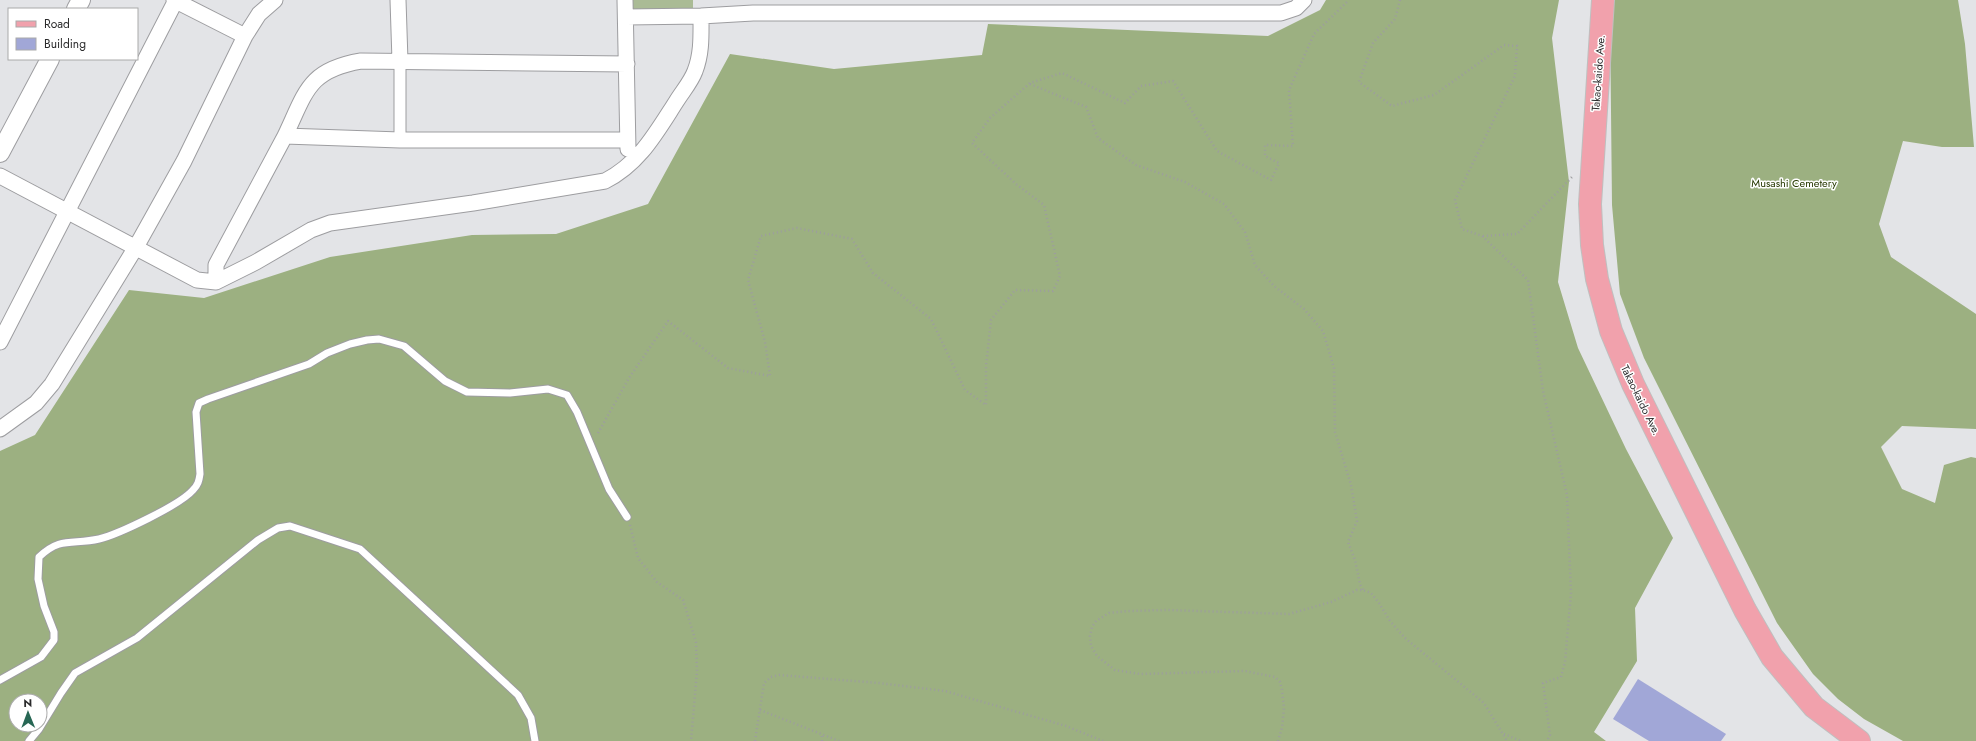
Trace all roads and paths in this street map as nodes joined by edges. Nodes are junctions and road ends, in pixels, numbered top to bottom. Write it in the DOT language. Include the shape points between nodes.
graph roads {
  1 [pos="175,0"];
  2 [pos="275,0"];
  3 [pos="398,0"];
  4 [pos="625,0"];
  5 [pos="1304,0"];
  6 [pos="1349,0"];
  7 [pos="1400,0"];
  8 [pos="1603,0"];
  9 [pos="753,6"];
  10 [pos="948,6"];
  11 [pos="1139,6"];
  12 [pos="701,16"];
  13 [pos="626,17"];
  14 [pos="246,36"];
  15 [pos="49,60"];
  16 [pos="400,61"];
  17 [pos="627,64"];
  18 [pos="1030,84"];
  19 [pos="285,136"];
  20 [pos="400,140"];
  21 [pos="627,140"];
  22 [pos="0,153"];
  23 [pos="630,165"];
  24 [pos="1576,173"];
  25 [pos="0,176"];
  26 [pos="68,210"];
  27 [pos="1482,236"];
  28 [pos="136,247"];
  29 [pos="216,282"];
  30 [pos="0,342"];
  31 [pos="0,429"];
  32 [pos="594,454"];
  33 [pos="627,517"];
  34 [pos="1363,590"];
  35 [pos="0,680"];
  36 [pos="760,710"];
  37 [pos="822,734"];
  38 [pos="1504,734"];
  39 [pos="29,741"];
  40 [pos="535,741"];
  41 [pos="691,741"];
  42 [pos="755,741"];
  43 [pos="822,741"];
  44 [pos="839,741"];
  45 [pos="1103,741"];
  46 [pos="1278,741"];
  47 [pos="1507,741"];
  48 [pos="1521,741"];
  49 [pos="1547,741"];
  50 [pos="1859,741"];
  1 -- 14 [label="street"];
  1 -- 26 [label="street"];
  2 -- 14 [label="street" via="259,14"];
  3 -- 16 [label="street"];
  4 -- 13 [label="street"];
  5 -- 11 [label="street" via="1296,8 1281,13"];
  6 -- 18 [label="path" via="1314,34 1289,90 1293,146 1265,145 1265,156 1279,164 1271,180 1217,151 1173,81 1141,86 1125,103 1062,73"];
  7 -- 27 [label="path" via="1395,19 1373,43 1359,82 1392,106 1434,95 1504,45 1517,46 1515,76 1456,200 1462,229"];
  8 -- 50 [label="main road, Takao-kaido Ave." via="1590,204 1597,279 1611,331 1636,391 1745,610 1772,657 1814,707"];
  9 -- 10 [label="street"];
  9 -- 12 [label="street"];
  10 -- 11 [label="street"];
  12 -- 13 [label="street"];
  12 -- 23 [label="street" via="701,52 695,73 647,146"];
  13 -- 17 [label="street"];
  14 -- 28 [label="street" via="184,161"];
  15 -- 22 [label="street"];
  16 -- 17 [label="street"];
  16 -- 19 [label="street" via="361,61 342,64 324,72 314,80 306,92"];
  16 -- 20 [label="street"];
  17 -- 21 [label="street"];
  18 -- 32 [label="path" via="990,118 972,143 1016,184 1044,205 1060,276 1053,291 1014,290 991,320 986,366 986,405 965,390 931,319 873,273 852,239 797,228 761,236 748,280 765,342 770,376 728,368 668,321 598,429"];
  18 -- 34 [label="path" via="1086,107 1098,138 1136,165 1185,182 1224,204 1245,232 1255,265 1274,286 1304,309 1323,331 1334,368 1336,432 1351,485 1357,521 1348,542 1356,560"];
  19 -- 20 [label="street"];
  19 -- 29 [label="street" via="216,265"];
  20 -- 21 [label="street"];
  21 -- 23 [label="street"];
  23 -- 29 [label="street" via="620,174 605,181 330,223 311,230"];
  24 -- 27 [label="path" via="1517,234"];
  25 -- 26 [label="street"];
  26 -- 28 [label="street"];
  26 -- 30 [label="street"];
  27 -- 49 [label="path" via="1528,280 1542,391 1567,495 1571,593 1565,662 1561,677 1543,683 1550,735"];
  28 -- 29 [label="street" via="198,280"];
  28 -- 31 [label="street" via="52,384 36,403"];
  32 -- 33 [label="lane" via="609,489"];
  32 -- 35 [label="lane" via="577,412 567,395 548,389 510,393 467,392 445,381 404,346 378,339 350,344 309,364 199,403 196,412 199,483 192,492 170,507 137,524 99,539 60,542 47,549 39,557 38,579 44,606 54,632 54,640 41,657"];
  33 -- 41 [label="path" via="638,558 657,582 684,600 696,642 697,671"];
  34 -- 38 [label="path" via="1379,603 1405,638 1484,703"];
  34 -- 46 [label="path" via="1289,614 1128,611 1110,613 1096,621 1092,627 1091,646 1097,656 1115,670 1140,674 1245,671 1275,677 1280,682 1284,708"];
  36 -- 37 [label="path"];
  36 -- 42 [label="path"];
  36 -- 45 [label="path" via="764,683 771,677 828,678 945,691 1066,726"];
  37 -- 43 [label="path"];
  37 -- 44 [label="path"];
  38 -- 47 [label="path"];
  38 -- 48 [label="path"];
  39 -- 40 [label="lane" via="39,730 75,673 137,638 258,540 278,528 290,526 360,549 518,695 531,718"];
}
